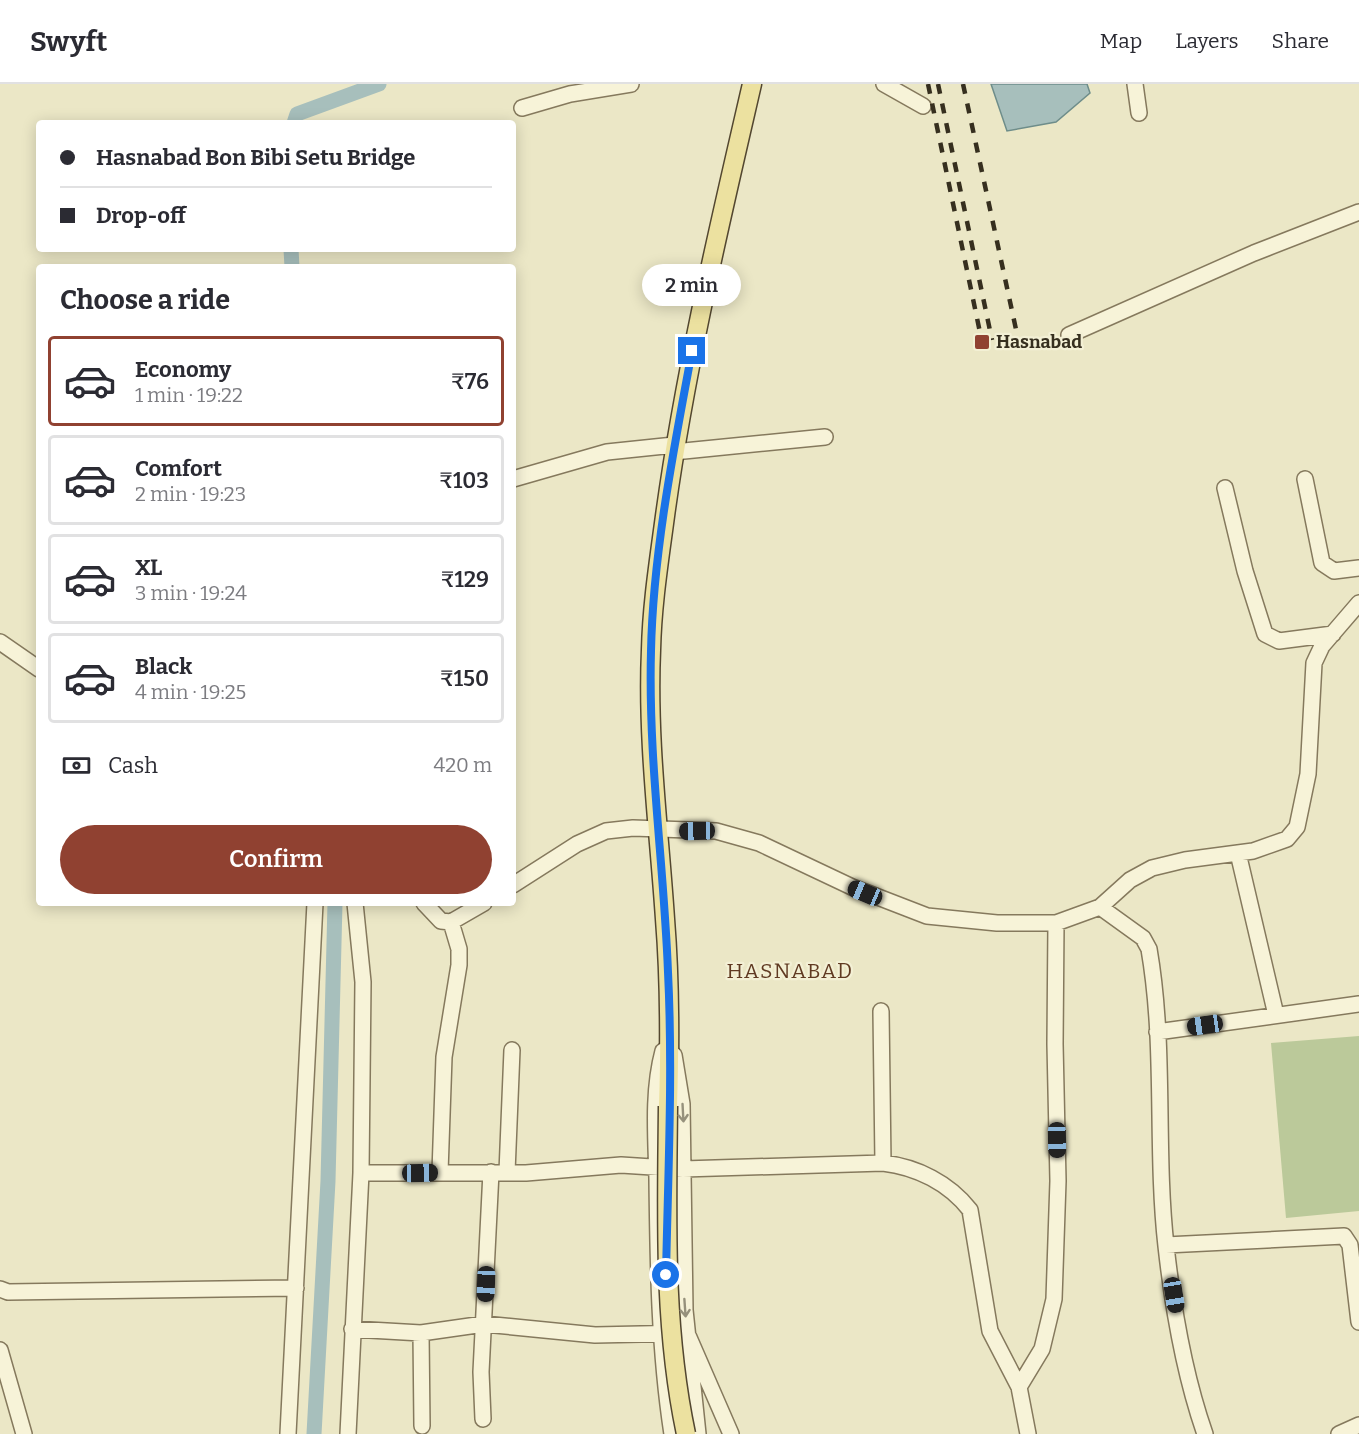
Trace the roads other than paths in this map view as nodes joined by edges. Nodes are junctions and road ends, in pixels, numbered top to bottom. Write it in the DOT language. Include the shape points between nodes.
graph roads {
  1 [pos="630,84"];
  2 [pos="752,84"];
  3 [pos="884,84"];
  4 [pos="1135,84"];
  5 [pos="923,106"];
  6 [pos="522,108"];
  7 [pos="1139,113"];
  8 [pos="1359,212"];
  9 [pos="1068,335"];
  10 [pos="825,437"];
  11 [pos="674,449"];
  12 [pos="516,478"];
  13 [pos="1305,479"];
  14 [pos="1225,488"];
  15 [pos="1359,568"];
  16 [pos="1359,603"];
  17 [pos="1333,634"];
  18 [pos="0,642"];
  19 [pos="36,667"];
  20 [pos="656,830"];
  21 [pos="1238,853"];
  22 [pos="516,883"];
  23 [pos="315,906"];
  24 [pos="356,906"];
  25 [pos="427,906"];
  26 [pos="479,906"];
  27 [pos="1100,907"];
  28 [pos="451,922"];
  29 [pos="1056,923"];
  30 [pos="1359,1004"];
  31 [pos="881,1011"];
  32 [pos="1276,1015"];
  33 [pos="1157,1032"];
  34 [pos="670,1035"];
  35 [pos="512,1050"];
  36 [pos="883,1163"];
  37 [pos="657,1167"];
  38 [pos="682,1169"];
  39 [pos="440,1172"];
  40 [pos="499,1172"];
  41 [pos="361,1173"];
  42 [pos="1166,1245"];
  43 [pos="296,1288"];
  44 [pos="0,1289"];
  45 [pos="1359,1322"];
  46 [pos="484,1323"];
  47 [pos="352,1329"];
  48 [pos="421,1333"];
  49 [pos="660,1333"];
  50 [pos="687,1333"];
  51 [pos="0,1350"];
  52 [pos="1019,1386"];
  53 [pos="483,1419"];
  54 [pos="1359,1425"];
  55 [pos="422,1426"];
  56 [pos="24,1434"];
  57 [pos="288,1434"];
  58 [pos="348,1434"];
  59 [pos="672,1434"];
  60 [pos="686,1434"];
  61 [pos="698,1434"];
  62 [pos="731,1434"];
  63 [pos="1028,1434"];
  64 [pos="1205,1434"];
  65 [pos="1339,1434"];
  1 -- 6 [label="street" via="570,94"];
  2 -- 11 [label="main road" via="701,304"];
  3 -- 5 [label="street"];
  4 -- 7 [label="street"];
  8 -- 9 [label="street" via="1254,253"];
  10 -- 11 [label="street"];
  11 -- 12 [label="street" via="607,452"];
  11 -- 20 [label="main road" via="651,650"];
  13 -- 15 [label="street" via="1322,563 1334,572"];
  14 -- 17 [label="street" via="1265,634 1279,641"];
  16 -- 17 [label="street"];
  17 -- 21 [label="street" via="1314,663 1308,774 1297,826 1276,845"];
  18 -- 19 [label="street"];
  20 -- 22 [label="street" via="618,828 594,835"];
  20 -- 29 [label="street" via="716,831 759,843 852,887 927,916 997,923"];
  20 -- 34 [label="main road" via="666,922"];
  21 -- 27 [label="street" via="1152,868 1130,880"];
  21 -- 32 [label="street"];
  23 -- 43 [label="street"];
  24 -- 41 [label="street" via="363,982"];
  25 -- 28 [label="street" via="441,921"];
  26 -- 28 [label="street"];
  27 -- 29 [label="street"];
  27 -- 33 [label="street" via="1143,938 1149,949"];
  28 -- 39 [label="street" via="459,965 444,1057"];
  29 -- 52 [label="street" via="1058,1181 1054,1299 1042,1349"];
  30 -- 32 [label="street"];
  31 -- 36 [label="street"];
  32 -- 33 [label="street"];
  33 -- 42 [label="street"];
  34 -- 37 [label="street" via="662,1054 658,1086"];
  34 -- 38 [label="street, one-way" via="682,1104"];
  34 -- 60 [label="main road, bridge" via="667,1286 674,1372"];
  35 -- 40 [label="street"];
  36 -- 38 [label="street"];
  36 -- 52 [label="street" via="922,1173 959,1196 970,1210 990,1331"];
  37 -- 38 [label="street"];
  37 -- 40 [label="street" via="621,1165"];
  37 -- 49 [label="street"];
  38 -- 50 [label="street, one-way"];
  39 -- 40 [label="street"];
  39 -- 41 [label="street"];
  40 -- 46 [label="street"];
  41 -- 47 [label="street"];
  42 -- 45 [label="street" via="1344,1236 1350,1245"];
  42 -- 64 [label="street" via="1186,1371"];
  43 -- 44 [label="street" via="8,1292"];
  43 -- 57 [label="street"];
  46 -- 48 [label="street"];
  46 -- 49 [label="street" via="595,1335"];
  46 -- 53 [label="street"];
  47 -- 48 [label="street"];
  47 -- 58 [label="street"];
  48 -- 55 [label="street"];
  49 -- 50 [label="street"];
  49 -- 59 [label="street"];
  50 -- 61 [label="street"];
  50 -- 62 [label="street"];
  51 -- 56 [label="street"];
  52 -- 63 [label="street"];
  54 -- 65 [label="street"];
}
